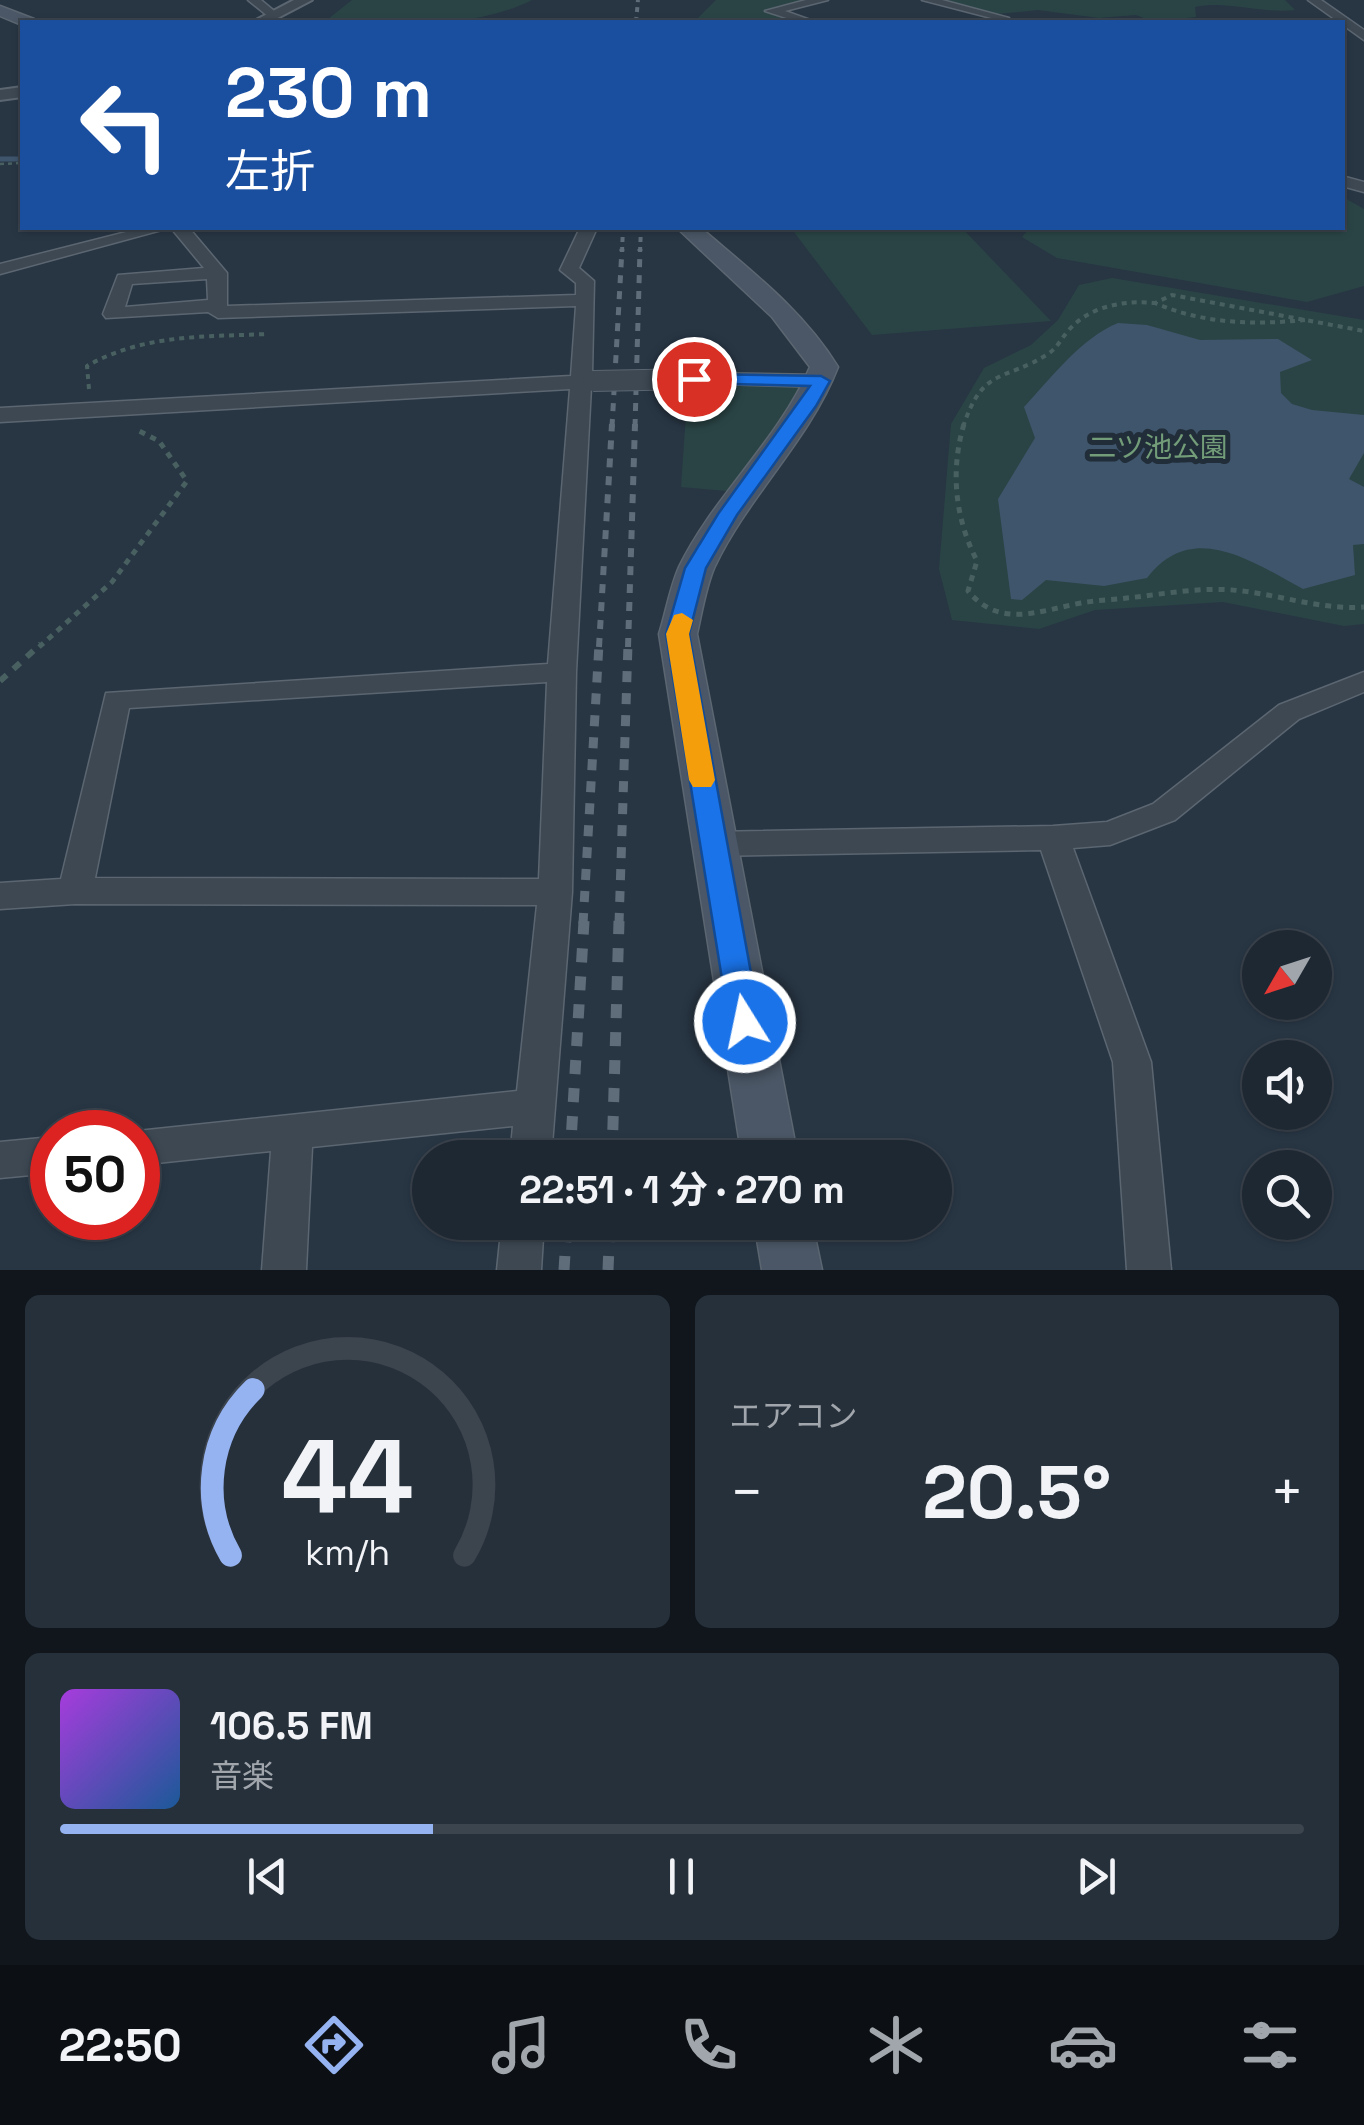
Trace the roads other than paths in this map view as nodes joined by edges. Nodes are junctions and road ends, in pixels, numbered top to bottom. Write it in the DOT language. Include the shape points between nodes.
graph roads {
  1 [pos="254,0"];
  2 [pos="305,0"];
  3 [pos="822,0"];
  4 [pos="928,0"];
  5 [pos="1314,0"];
  6 [pos="0,10"];
  7 [pos="1003,18"];
  8 [pos="266,19"];
  9 [pos="23,20"];
  10 [pos="803,20"];
  11 [pos="1342,20"];
  12 [pos="152,230"];
  13 [pos="182,230"];
  14 [pos="587,230"];
  15 [pos="690,230"];
  16 [pos="0,270"];
  17 [pos="218,274"];
  18 [pos="586,300"];
  19 [pos="218,304"];
  20 [pos="588,381"];
  21 [pos="821,381"];
  22 [pos="0,416"];
  23 [pos="562,672"];
  24 [pos="1364,681"];
  25 [pos="1053,838"];
  26 [pos="712,844"];
  27 [pos="75,891"];
  28 [pos="555,892"];
  29 [pos="0,896"];
  30 [pos="535,1106"];
  31 [pos="293,1133"];
  32 [pos="532,1140"];
  33 [pos="767,1140"];
  34 [pos="160,1145"];
  35 [pos="30,1157"];
  36 [pos="0,1160"];
  37 [pos="522,1240"];
  38 [pos="786,1240"];
  39 [pos="284,1270"];
  40 [pos="519,1270"];
  41 [pos="792,1270"];
  42 [pos="1150,1270"];
  1 -- 8 [label="street"];
  2 -- 8 [label="street"];
  3 -- 10 [label="street" via="772,11"];
  4 -- 7 [label="street"];
  5 -- 11 [label="street"];
  6 -- 9 [label="main road"];
  12 -- 16 [label="street"];
  13 -- 17 [label="street"];
  14 -- 18 [label="street" via="569,270 584,281"];
  15 -- 21 [label="main road" via="817,352"];
  17 -- 19 [label="street"];
  17 -- 19 [label="street" via="124,279 113,314"];
  18 -- 19 [label="street" via="218,312"];
  18 -- 20 [label="street"];
  20 -- 21 [label="street, bridge"];
  20 -- 22 [label="street"];
  20 -- 23 [label="street"];
  21 -- 26 [label="main road" via="696,568 678,634"];
  23 -- 27 [label="street" via="116,700"];
  23 -- 28 [label="street"];
  24 -- 25 [label="street" via="1289,712 1164,812 1110,833"];
  25 -- 26 [label="street"];
  25 -- 42 [label="street" via="1132,1062"];
  26 -- 33 [label="main road"];
  27 -- 28 [label="street"];
  27 -- 29 [label="street"];
  28 -- 30 [label="street"];
  30 -- 31 [label="street"];
  30 -- 32 [label="street"];
  31 -- 34 [label="street"];
  31 -- 39 [label="street"];
  35 -- 36 [label="street"];
  37 -- 40 [label="street"];
  38 -- 41 [label="main road"];
}
